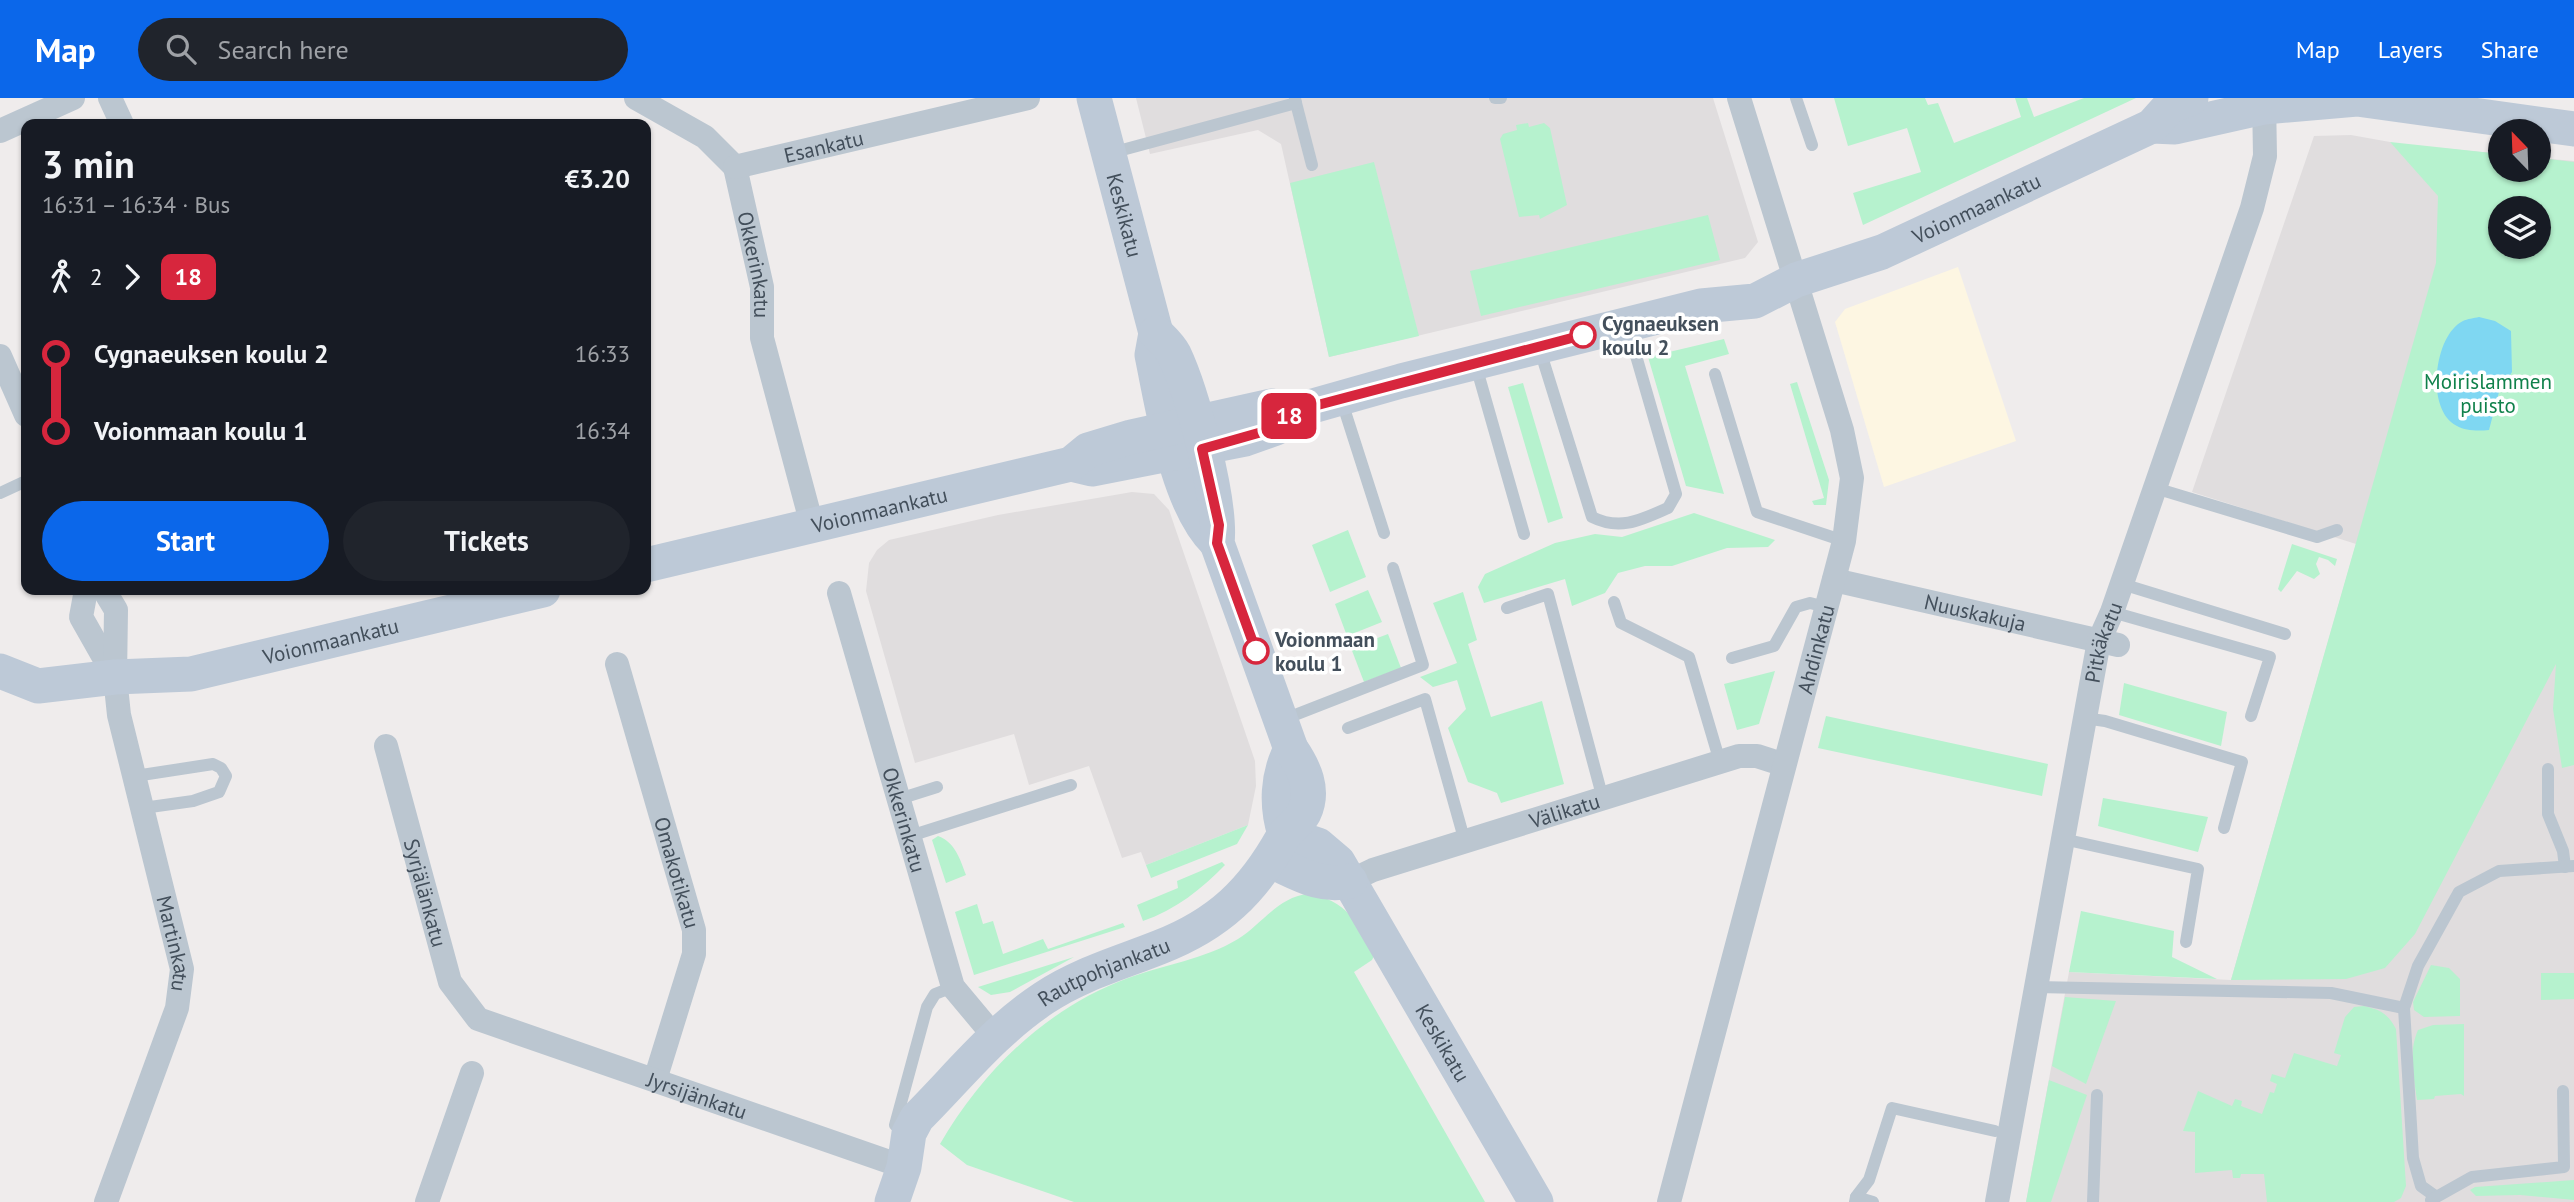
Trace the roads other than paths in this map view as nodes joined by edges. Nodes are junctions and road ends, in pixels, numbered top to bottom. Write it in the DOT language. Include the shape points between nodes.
graph roads {
  1 [pos="73,98"];
  2 [pos="110,98"];
  3 [pos="636,98"];
  4 [pos="1028,98"];
  5 [pos="1094,98"];
  6 [pos="1495,98"];
  7 [pos="1502,98"];
  8 [pos="1740,98"];
  9 [pos="1796,98"];
  10 [pos="2190,98"];
  11 [pos="1296,100"];
  12 [pos="2264,103"];
  13 [pos="27,119"];
  14 [pos="120,119"];
  15 [pos="21,122"];
  16 [pos="2152,126"];
  17 [pos="2574,129"];
  18 [pos="0,131"];
  19 [pos="1812,145"];
  20 [pos="1108,154"];
  21 [pos="1312,165"];
  22 [pos="735,167"];
  23 [pos="1796,280"];
  24 [pos="1627,324"];
  25 [pos="1539,346"];
  26 [pos="0,356"];
  27 [pos="1475,362"];
  28 [pos="1715,374"];
  29 [pos="1341,398"];
  30 [pos="21,404"];
  31 [pos="1186,439"];
  32 [pos="21,483"];
  33 [pos="2155,488"];
  34 [pos="0,493"];
  35 [pos="812,525"];
  36 [pos="2337,530"];
  37 [pos="1384,533"];
  38 [pos="1524,534"];
  39 [pos="1844,541"];
  40 [pos="651,564"];
  41 [pos="1393,568"];
  42 [pos="1834,580"];
  43 [pos="2122,584"];
  44 [pos="839,593"];
  45 [pos="85,595"];
  46 [pos="107,595"];
  47 [pos="522,595"];
  48 [pos="1614,602"];
  49 [pos="1826,607"];
  50 [pos="1507,608"];
  51 [pos="2112,612"];
  52 [pos="2285,634"];
  53 [pos="2108,643"];
  54 [pos="0,657"];
  55 [pos="1732,658"];
  56 [pos="617,664"];
  57 [pos="0,671"];
  58 [pos="115,677"];
  59 [pos="2251,716"];
  60 [pos="2084,718"];
  61 [pos="1348,728"];
  62 [pos="1286,735"];
  63 [pos="386,746"];
  64 [pos="1720,762"];
  65 [pos="1782,764"];
  66 [pos="2548,769"];
  67 [pos="135,776"];
  68 [pos="1071,785"];
  69 [pos="937,787"];
  70 [pos="899,799"];
  71 [pos="1603,799"];
  72 [pos="143,808"];
  73 [pos="2224,828"];
  74 [pos="910,836"];
  75 [pos="2063,839"];
  76 [pos="1465,842"];
  77 [pos="1278,848"];
  78 [pos="2569,866"];
  79 [pos="1350,881"];
  80 [pos="2186,942"];
  81 [pos="953,987"];
  82 [pos="2036,987"];
  83 [pos="2404,1008"];
  84 [pos="489,1025"];
  85 [pos="994,1036"];
  86 [pos="472,1073"];
  87 [pos="655,1080"];
  88 [pos="2563,1091"];
  89 [pos="2097,1095"];
  90 [pos="895,1125"];
  91 [pos="1995,1131"];
  92 [pos="904,1167"];
  93 [pos="2432,1199"];
  94 [pos="1856,1200"];
  95 [pos="106,1202"];
  96 [pos="427,1202"];
  97 [pos="892,1202"];
  98 [pos="1536,1202"];
  99 [pos="1669,1202"];
  100 [pos="1872,1202"];
  101 [pos="1997,1202"];
  102 [pos="2093,1202"];
  1 -- 13 [label="street"];
  2 -- 14 [label="street"];
  3 -- 22 [label="street" via="705,137"];
  4 -- 22 [label="street, Esankatu"];
  5 -- 20 [label="main road, Keskikatu"];
  6 -- 7 [label="lane"];
  8 -- 23 [label="street, Ahdinkatu"];
  9 -- 19 [label="lane"];
  10 -- 16 [label="main road, Voionmaankatu" via="2169,107"];
  11 -- 20 [label="lane"];
  11 -- 21 [label="lane"];
  12 -- 16 [label="main road, Voionmaankatu" via="2175,127"];
  12 -- 17 [label="main road, Voionmaankatu" via="2357,99"];
  12 -- 33 [label="street, Pitkäkatu" via="2266,149 2258,190"];
  15 -- 18 [label="street"];
  16 -- 23 [label="main road, Voionmaankatu" via="1882,251"];
  20 -- 31 [label="main road, Keskikatu" via="1156,333 1152,355"];
  22 -- 35 [label="street, Okkerinkatu" via="762,287 762,338"];
  23 -- 24 [label="main road, Voionmaankatu" via="1749,282 1701,306"];
  23 -- 39 [label="street, Ahdinkatu" via="1849,456 1852,478"];
  24 -- 25 [label="main road, Voionmaankatu"];
  24 -- 25 [label="lane" via="1676,494 1668,508 1630,523 1607,524 1592,517"];
  25 -- 27 [label="main road, Voionmaankatu"];
  26 -- 30 [label="street"];
  27 -- 29 [label="main road, Voionmaankatu"];
  27 -- 38 [label="lane"];
  28 -- 39 [label="lane" via="1757,512"];
  29 -- 31 [label="main road, Voionmaankatu" via="1295,411 1271,406"];
  29 -- 37 [label="lane"];
  31 -- 35 [label="main road, Voionmaankatu" via="1088,450 1071,464"];
  31 -- 62 [label="main road, Keskikatu" via="1186,495 1204,531 1217,543"];
  32 -- 34 [label="lane"];
  33 -- 36 [label="lane" via="2317,537"];
  33 -- 43 [label="street, Pitkäkatu"];
  35 -- 40 [label="main road, Voionmaankatu"];
  39 -- 42 [label="street, Ahdinkatu"];
  41 -- 62 [label="lane" via="1423,665"];
  42 -- 49 [label="street, Ahdinkatu"];
  42 -- 53 [label="street, Nuuskakuja"];
  43 -- 51 [label="street, Pitkäkatu"];
  43 -- 52 [label="lane"];
  44 -- 70 [label="street, Okkerinkatu"];
  45 -- 58 [label="street" via="81,617"];
  46 -- 58 [label="street, Martinkatu" via="116,610"];
  47 -- 58 [label="main road, Voionmaankatu" via="191,674"];
  48 -- 64 [label="lane" via="1620,622 1689,657"];
  49 -- 55 [label="lane" via="1810,603 1796,607 1774,646"];
  49 -- 65 [label="street, Ahdinkatu"];
  50 -- 71 [label="lane" via="1548,594"];
  51 -- 53 [label="street, Pitkäkatu"];
  51 -- 59 [label="lane" via="2270,657"];
  53 -- 60 [label="street, Pitkäkatu"];
  54 -- 58 [label="main road, Voionmaankatu" via="33,659"];
  56 -- 87 [label="street, Omakotikatu" via="694,930 694,954"];
  57 -- 58 [label="main road, Voionmaankatu" via="38,686"];
  58 -- 67 [label="street, Martinkatu" via="119,715"];
  60 -- 73 [label="lane" via="2242,762"];
  60 -- 75 [label="street, Pitkäkatu"];
  61 -- 76 [label="lane" via="1425,699"];
  62 -- 77 [label="main road, Keskikatu" via="1306,770 1308,799 1303,814"];
  63 -- 84 [label="street, Syrjälänkatu" via="450,982 465,1005"];
  64 -- 65 [label="street, Välikatu" via="1757,756"];
  64 -- 71 [label="street, Välikatu"];
  65 -- 99 [label="street, Ahdinkatu"];
  66 -- 78 [label="lane" via="2548,814"];
  67 -- 72 [label="street, Martinkatu"];
  67 -- 72 [label="lane" via="213,764 226,776 219,792 206,798"];
  68 -- 74 [label="lane"];
  69 -- 70 [label="lane"];
  70 -- 74 [label="street, Okkerinkatu"];
  71 -- 76 [label="street, Välikatu"];
  72 -- 95 [label="street, Martinkatu" via="182,969 177,1008"];
  74 -- 81 [label="street, Okkerinkatu"];
  75 -- 80 [label="lane" via="2198,869"];
  75 -- 82 [label="street, Pitkäkatu"];
  76 -- 79 [label="street, Välikatu"];
  77 -- 79 [label="main road" via="1319,883"];
  77 -- 85 [label="main road, Rautpohjankatu" via="1230,908 1211,922 1161,947 1092,972 1045,997"];
  78 -- 83 [label="lane" via="2499,871 2459,892 2418,967"];
  79 -- 98 [label="main road, Keskikatu"];
  81 -- 85 [label="street, Okkerinkatu"];
  81 -- 90 [label="lane" via="935,993 927,1007"];
  82 -- 83 [label="lane" via="2331,993"];
  82 -- 101 [label="street, Pitkäkatu"];
  83 -- 93 [label="lane" via="2413,1158 2421,1186"];
  84 -- 87 [label="street, Jyrsijänkatu"];
  85 -- 92 [label="main road, Rautpohjankatu" via="943,1092 926,1144"];
  86 -- 96 [label="street"];
  87 -- 92 [label="street, Jyrsijänkatu"];
  88 -- 93 [label="lane" via="2564,1167 2472,1177"];
  89 -- 102 [label="lane"];
  91 -- 94 [label="lane" via="1892,1108 1868,1180"];
  92 -- 97 [label="main road, Rautpohjankatu"];
  94 -- 100 [label="lane"];
}
